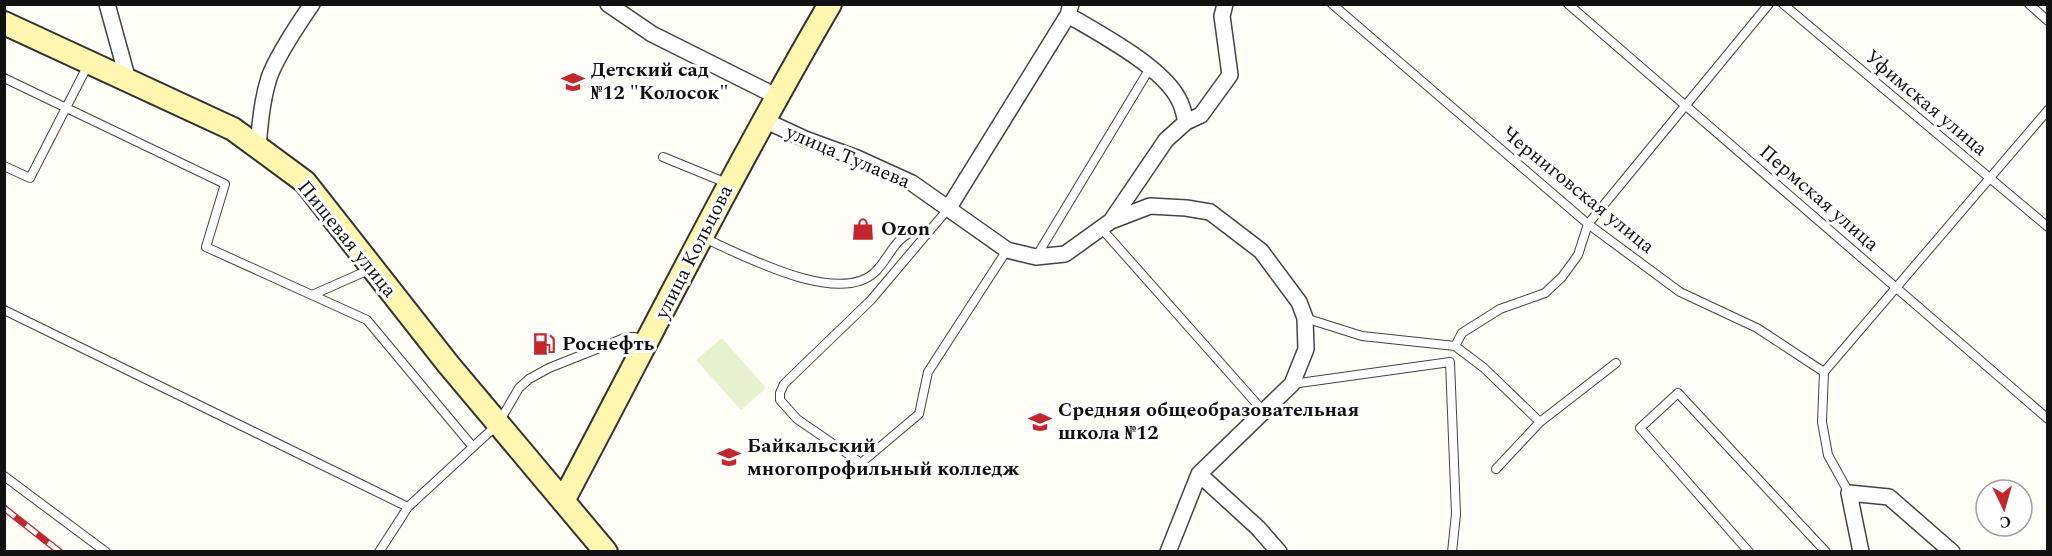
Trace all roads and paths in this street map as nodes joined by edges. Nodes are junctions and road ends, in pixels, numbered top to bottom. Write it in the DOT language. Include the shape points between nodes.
graph roads {
  1 [pos="107,4"];
  2 [pos="312,4"];
  3 [pos="608,4"];
  4 [pos="830,4"];
  5 [pos="1225,4"];
  6 [pos="1332,4"];
  7 [pos="1568,4"];
  8 [pos="1769,4"];
  9 [pos="1783,4"];
  10 [pos="2029,4"];
  11 [pos="1069,10"];
  12 [pos="2048,21"];
  13 [pos="4,22"];
  14 [pos="90,62"];
  15 [pos="1150,68"];
  16 [pos="4,78"];
  17 [pos="128,80"];
  18 [pos="776,96"];
  19 [pos="1686,105"];
  20 [pos="67,108"];
  21 [pos="2048,110"];
  22 [pos="764,120"];
  23 [pos="1186,122"];
  24 [pos="258,147"];
  25 [pos="663,158"];
  26 [pos="4,166"];
  27 [pos="1991,178"];
  28 [pos="729,184"];
  29 [pos="948,209"];
  30 [pos="1106,224"];
  31 [pos="1588,224"];
  32 [pos="2048,227"];
  33 [pos="930,230"];
  34 [pos="701,237"];
  35 [pos="1007,250"];
  36 [pos="1036,257"];
  37 [pos="372,268"];
  38 [pos="1896,286"];
  39 [pos="312,295"];
  40 [pos="4,310"];
  41 [pos="1305,318"];
  42 [pos="646,344"];
  43 [pos="1455,346"];
  44 [pos="1616,363"];
  45 [pos="1824,372"];
  46 [pos="1292,384"];
  47 [pos="1264,412"];
  48 [pos="2048,418"];
  49 [pos="1540,422"];
  50 [pos="498,424"];
  51 [pos="473,447"];
  52 [pos="1496,469"];
  53 [pos="1199,474"];
  54 [pos="4,476"];
  55 [pos="1849,493"];
  56 [pos="563,501"];
  57 [pos="408,507"];
  58 [pos="106,552"];
  59 [pos="380,552"];
  60 [pos="606,552"];
  61 [pos="1168,552"];
  62 [pos="1278,552"];
  63 [pos="1452,552"];
  64 [pos="1749,552"];
  65 [pos="1826,552"];
  66 [pos="1861,552"];
  67 [pos="1952,552"];
  1 -- 17 [label="street"];
  2 -- 24 [label="street" via="270,76"];
  3 -- 18 [label="street" via="652,34"];
  4 -- 18 [label="main road, улица Кольцова"];
  5 -- 23 [label="street" via="1222,16 1230,75 1201,115"];
  6 -- 31 [label="lane, Черниговская улица"];
  7 -- 19 [label="lane, Пермская улица"];
  8 -- 19 [label="lane"];
  9 -- 27 [label="lane, Уфимская улица"];
  10 -- 12 [label="lane"];
  11 -- 15 [label="street"];
  11 -- 29 [label="street"];
  13 -- 14 [label="main road, Пищевая улица"];
  14 -- 17 [label="main road, Пищевая улица"];
  14 -- 20 [label="lane"];
  15 -- 23 [label="street" via="1179,99"];
  15 -- 36 [label="lane"];
  16 -- 20 [label="lane"];
  17 -- 24 [label="main road, Пищевая улица" via="233,129"];
  18 -- 22 [label="main road, улица Кольцова"];
  19 -- 31 [label="lane"];
  19 -- 38 [label="lane, Пермская улица"];
  20 -- 26 [label="lane" via="30,178"];
  20 -- 39 [label="lane" via="225,184 206,247"];
  21 -- 27 [label="lane"];
  22 -- 28 [label="main road, улица Кольцова"];
  22 -- 29 [label="street, улица Тулаева" via="912,183"];
  23 -- 30 [label="street" via="1166,140"];
  24 -- 37 [label="main road, Пищевая улица" via="305,182"];
  25 -- 28 [label="lane"];
  27 -- 32 [label="lane, Уфимская улица"];
  27 -- 38 [label="lane"];
  28 -- 34 [label="main road, улица Кольцова"];
  29 -- 33 [label="lane"];
  29 -- 35 [label="street, улица Тулаева"];
  30 -- 36 [label="street, улица Тулаева" via="1065,254"];
  30 -- 41 [label="street, улица Тулаева" via="1150,206 1210,212 1261,251 1299,302"];
  30 -- 47 [label="lane"];
  31 -- 43 [label="lane" via="1578,255 1545,293 1500,309 1462,333"];
  31 -- 45 [label="lane, Черниговская улица" via="1680,292 1757,328"];
  33 -- 34 [label="lane" via="912,231 900,240 875,273 857,283 832,284 796,277"];
  33 -- 35 [label="lane" via="871,300 784,384 780,393 780,400 797,419 861,463 919,414 928,372"];
  34 -- 42 [label="main road, улица Кольцова"];
  35 -- 36 [label="street, улица Тулаева"];
  37 -- 39 [label="lane"];
  37 -- 50 [label="main road, Пищевая улица"];
  38 -- 45 [label="lane"];
  38 -- 48 [label="lane, Пермская улица"];
  39 -- 51 [label="lane" via="367,320"];
  40 -- 57 [label="lane"];
  41 -- 43 [label="lane" via="1362,336"];
  41 -- 46 [label="street, улица Тулаева" via="1306,349"];
  42 -- 50 [label="lane" via="627,337 549,368 519,388"];
  42 -- 56 [label="main road, улица Кольцова"];
  43 -- 49 [label="lane"];
  44 -- 49 [label="lane"];
  45 -- 55 [label="lane" via="1822,422 1828,455"];
  46 -- 47 [label="street"];
  46 -- 63 [label="lane" via="1450,362 1456,514"];
  47 -- 53 [label="street"];
  49 -- 52 [label="lane"];
  50 -- 51 [label="lane"];
  50 -- 56 [label="main road, Пищевая улица"];
  51 -- 57 [label="lane"];
  53 -- 61 [label="street"];
  53 -- 62 [label="street" via="1258,528"];
  54 -- 58 [label="lane"];
  55 -- 66 [label="street"];
  55 -- 67 [label="street" via="1889,496"];
  56 -- 60 [label="main road"];
  57 -- 59 [label="lane"];
  64 -- 65 [label="lane" via="1640,428 1678,393"];
}
